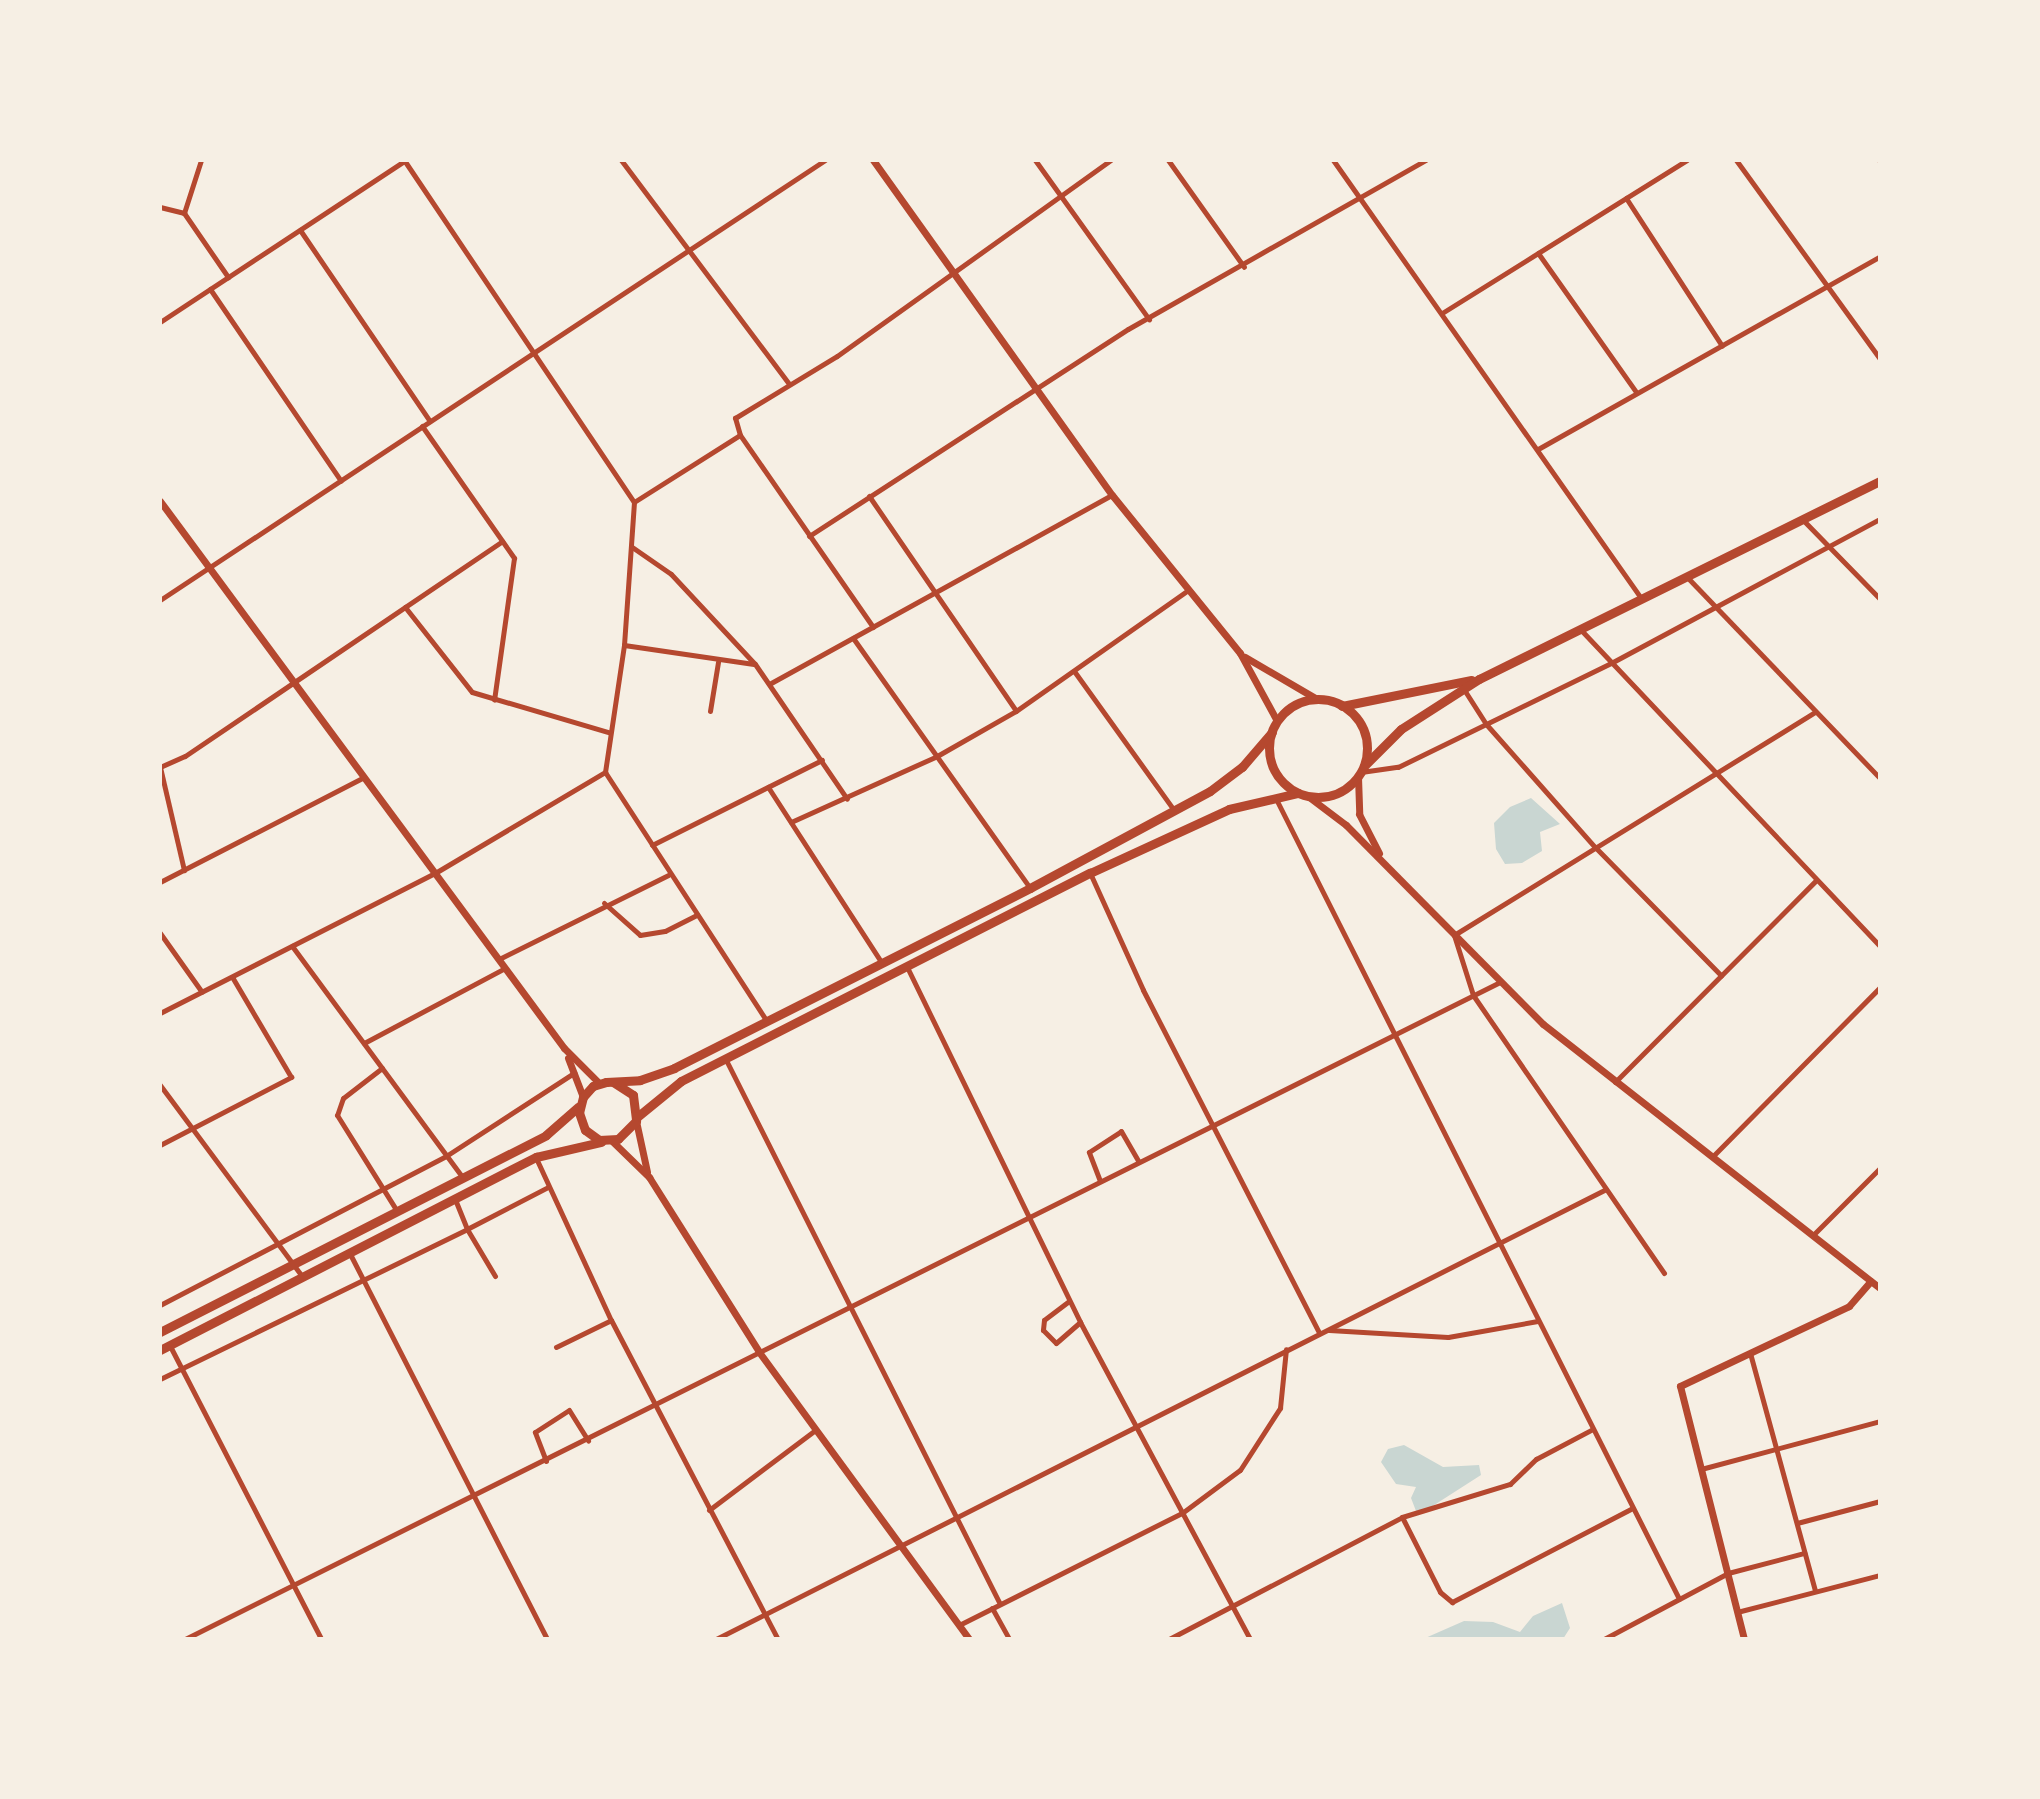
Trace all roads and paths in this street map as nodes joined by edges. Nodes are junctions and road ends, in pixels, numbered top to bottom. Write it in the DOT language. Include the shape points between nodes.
graph roads {
  1 [pos="201,160"];
  2 [pos="405,160"];
  3 [pos="621,160"];
  4 [pos="825,160"];
  5 [pos="873,160"];
  6 [pos="1035,160"];
  7 [pos="1111,160"];
  8 [pos="1168,160"];
  9 [pos="1333,160"];
  10 [pos="1426,160"];
  11 [pos="1687,160"];
  12 [pos="1736,160"];
  13 [pos="1060,194"];
  14 [pos="1359,197"];
  15 [pos="1626,198"];
  16 [pos="160,207"];
  17 [pos="184,213"];
  18 [pos="300,230"];
  19 [pos="686,252"];
  20 [pos="1538,253"];
  21 [pos="1880,256"];
  22 [pos="1244,267"];
  23 [pos="954,274"];
  24 [pos="228,277"];
  25 [pos="210,289"];
  26 [pos="1827,289"];
  27 [pos="1442,313"];
  28 [pos="1149,319"];
  29 [pos="160,322"];
  30 [pos="1722,346"];
  31 [pos="535,352"];
  32 [pos="1880,359"];
  33 [pos="789,384"];
  34 [pos="1035,391"];
  35 [pos="1636,392"];
  36 [pos="430,421"];
  37 [pos="422,426"];
  38 [pos="740,435"];
  39 [pos="1538,449"];
  40 [pos="341,481"];
  41 [pos="1880,481"];
  42 [pos="1112,495"];
  43 [pos="869,496"];
  44 [pos="160,501"];
  45 [pos="634,502"];
  46 [pos="1802,519"];
  47 [pos="1880,519"];
  48 [pos="809,536"];
  49 [pos="502,541"];
  50 [pos="1828,545"];
  51 [pos="632,547"];
  52 [pos="209,567"];
  53 [pos="1686,576"];
  54 [pos="1188,590"];
  55 [pos="935,593"];
  56 [pos="1641,599"];
  57 [pos="1880,599"];
  58 [pos="160,600"];
  59 [pos="1713,605"];
  60 [pos="405,607"];
  61 [pos="873,627"];
  62 [pos="1580,629"];
  63 [pos="853,638"];
  64 [pos="624,645"];
  65 [pos="1240,653"];
  66 [pos="718,662"];
  67 [pos="1611,663"];
  68 [pos="755,664"];
  69 [pos="1074,671"];
  70 [pos="1479,679"];
  71 [pos="295,683"];
  72 [pos="771,683"];
  73 [pos="1463,688"];
  74 [pos="1317,699"];
  75 [pos="494,700"];
  76 [pos="1342,706"];
  77 [pos="710,711"];
  78 [pos="1016,711"];
  79 [pos="1815,712"];
  80 [pos="1277,721"];
  81 [pos="1486,724"];
  82 [pos="608,732"];
  83 [pos="1272,732"];
  84 [pos="937,756"];
  85 [pos="822,760"];
  86 [pos="160,767"];
  87 [pos="605,772"];
  88 [pos="1361,772"];
  89 [pos="1712,774"];
  90 [pos="364,777"];
  91 [pos="1880,778"];
  92 [pos="768,787"];
  93 [pos="1303,795"];
  94 [pos="1275,797"];
  95 [pos="847,799"];
  96 [pos="1175,811"];
  97 [pos="791,822"];
  98 [pos="652,845"];
  99 [pos="1595,847"];
  100 [pos="1389,868"];
  101 [pos="184,870"];
  102 [pos="435,873"];
  103 [pos="1090,873"];
  104 [pos="668,875"];
  105 [pos="1816,880"];
  106 [pos="160,882"];
  107 [pos="1030,888"];
  108 [pos="604,903"];
  109 [pos="697,915"];
  110 [pos="160,933"];
  111 [pos="1454,935"];
  112 [pos="292,946"];
  113 [pos="1880,946"];
  114 [pos="499,959"];
  115 [pos="882,963"];
  116 [pos="906,966"];
  117 [pos="505,968"];
  118 [pos="1721,975"];
  119 [pos="232,977"];
  120 [pos="1500,982"];
  121 [pos="1880,987"];
  122 [pos="202,992"];
  123 [pos="1473,995"];
  124 [pos="160,1013"];
  125 [pos="766,1021"];
  126 [pos="1394,1034"];
  127 [pos="364,1043"];
  128 [pos="564,1048"];
  129 [pos="726,1059"];
  130 [pos="382,1068"];
  131 [pos="575,1072"];
  132 [pos="613,1082"];
  133 [pos="1615,1082"];
  134 [pos="599,1083"];
  135 [pos="160,1085"];
  136 [pos="581,1100"];
  137 [pos="637,1119"];
  138 [pos="1211,1126"];
  139 [pos="196,1129"];
  140 [pos="610,1141"];
  141 [pos="160,1145"];
  142 [pos="446,1156"];
  143 [pos="536,1157"];
  144 [pos="1712,1158"];
  145 [pos="1138,1160"];
  146 [pos="1880,1168"];
  147 [pos="649,1177"];
  148 [pos="462,1178"];
  149 [pos="1100,1181"];
  150 [pos="549,1187"];
  151 [pos="383,1189"];
  152 [pos="1606,1189"];
  153 [pos="454,1199"];
  154 [pos="397,1211"];
  155 [pos="1031,1217"];
  156 [pos="467,1229"];
  157 [pos="1813,1236"];
  158 [pos="1499,1242"];
  159 [pos="278,1243"];
  160 [pos="349,1252"];
  161 [pos="293,1264"];
  162 [pos="1664,1273"];
  163 [pos="302,1276"];
  164 [pos="495,1276"];
  165 [pos="362,1278"];
  166 [pos="1871,1281"];
  167 [pos="1880,1288"];
  168 [pos="1069,1301"];
  169 [pos="160,1305"];
  170 [pos="851,1306"];
  171 [pos="611,1320"];
  172 [pos="1538,1321"];
  173 [pos="1080,1322"];
  174 [pos="1326,1329"];
  175 [pos="160,1332"];
  176 [pos="1319,1333"];
  177 [pos="165,1347"];
  178 [pos="556,1347"];
  179 [pos="1286,1349"];
  180 [pos="759,1352"];
  181 [pos="1750,1353"];
  182 [pos="181,1368"];
  183 [pos="160,1379"];
  184 [pos="654,1405"];
  185 [pos="1880,1421"];
  186 [pos="1135,1425"];
  187 [pos="1593,1429"];
  188 [pos="814,1431"];
  189 [pos="588,1440"];
  190 [pos="1776,1450"];
  191 [pos="546,1461"];
  192 [pos="1701,1469"];
  193 [pos="474,1497"];
  194 [pos="1880,1501"];
  195 [pos="1631,1509"];
  196 [pos="709,1510"];
  197 [pos="1182,1513"];
  198 [pos="957,1516"];
  199 [pos="1402,1517"];
  200 [pos="1797,1523"];
  201 [pos="899,1547"];
  202 [pos="1804,1553"];
  203 [pos="1728,1573"];
  204 [pos="1880,1575"];
  205 [pos="292,1584"];
  206 [pos="1815,1590"];
  207 [pos="1679,1599"];
  208 [pos="1000,1604"];
  209 [pos="1232,1607"];
  210 [pos="992,1608"];
  211 [pos="1737,1612"];
  212 [pos="765,1614"];
  213 [pos="959,1625"];
  214 [pos="185,1639"];
  215 [pos="321,1639"];
  216 [pos="547,1639"];
  217 [pos="716,1639"];
  218 [pos="778,1639"];
  219 [pos="969,1639"];
  220 [pos="1009,1639"];
  221 [pos="1169,1639"];
  222 [pos="1250,1639"];
  223 [pos="1604,1639"];
  224 [pos="1744,1639"];
  1 -- 17 [label="street"];
  2 -- 18 [label="street"];
  2 -- 31 [label="street"];
  3 -- 19 [label="street"];
  4 -- 19 [label="street"];
  5 -- 23 [label="street"];
  6 -- 13 [label="street"];
  7 -- 13 [label="street"];
  8 -- 22 [label="street"];
  9 -- 14 [label="street"];
  10 -- 14 [label="street"];
  11 -- 15 [label="street"];
  12 -- 26 [label="street"];
  13 -- 23 [label="street"];
  13 -- 28 [label="street"];
  14 -- 22 [label="street"];
  14 -- 27 [label="street"];
  15 -- 20 [label="street"];
  15 -- 30 [label="street"];
  16 -- 17 [label="street"];
  17 -- 24 [label="street"];
  18 -- 24 [label="street"];
  18 -- 36 [label="street"];
  19 -- 31 [label="street"];
  19 -- 33 [label="street"];
  20 -- 27 [label="street"];
  20 -- 35 [label="street"];
  21 -- 26 [label="street"];
  22 -- 28 [label="street"];
  23 -- 33 [label="street"];
  23 -- 34 [label="street"];
  24 -- 25 [label="street"];
  25 -- 29 [label="street"];
  25 -- 40 [label="street"];
  26 -- 30 [label="street"];
  26 -- 32 [label="street"];
  27 -- 39 [label="street"];
  28 -- 34 [label="street"];
  30 -- 35 [label="street"];
  31 -- 36 [label="street"];
  31 -- 45 [label="street"];
  33 -- 38 [label="street" via="735,418"];
  34 -- 42 [label="street"];
  34 -- 43 [label="street"];
  35 -- 39 [label="street"];
  36 -- 37 [label="street"];
  37 -- 40 [label="street"];
  37 -- 49 [label="street"];
  38 -- 45 [label="street"];
  38 -- 48 [label="street"];
  39 -- 56 [label="street"];
  40 -- 52 [label="street"];
  41 -- 46 [label="highway"];
  42 -- 54 [label="street"];
  42 -- 55 [label="street"];
  43 -- 48 [label="street"];
  43 -- 55 [label="street"];
  44 -- 52 [label="street"];
  45 -- 51 [label="street"];
  46 -- 50 [label="street"];
  46 -- 53 [label="highway"];
  47 -- 50 [label="street"];
  48 -- 61 [label="street"];
  49 -- 60 [label="street"];
  49 -- 75 [label="street" via="515,567"];
  50 -- 57 [label="street"];
  50 -- 59 [label="street"];
  51 -- 64 [label="street"];
  51 -- 68 [label="street" via="671,574"];
  52 -- 58 [label="street"];
  52 -- 71 [label="street"];
  53 -- 56 [label="highway"];
  53 -- 59 [label="street"];
  54 -- 65 [label="street"];
  54 -- 69 [label="street"];
  55 -- 61 [label="street"];
  55 -- 78 [label="street"];
  56 -- 62 [label="highway"];
  59 -- 67 [label="street"];
  59 -- 79 [label="street"];
  60 -- 71 [label="street"];
  60 -- 75 [label="street" via="457,678 472,692"];
  61 -- 63 [label="street"];
  62 -- 67 [label="street"];
  62 -- 70 [label="highway"];
  63 -- 72 [label="street"];
  63 -- 84 [label="street"];
  64 -- 66 [label="street"];
  64 -- 82 [label="street"];
  65 -- 74 [label="street"];
  65 -- 80 [label="street"];
  66 -- 68 [label="street"];
  66 -- 77 [label="street"];
  67 -- 81 [label="street"];
  67 -- 89 [label="street"];
  68 -- 72 [label="street"];
  69 -- 78 [label="street"];
  69 -- 96 [label="street"];
  70 -- 73 [label="highway"];
  70 -- 76 [label="highway"];
  71 -- 86 [label="street"];
  71 -- 90 [label="street"];
  72 -- 85 [label="street"];
  73 -- 81 [label="street"];
  73 -- 88 [label="highway" via="1401,729"];
  74 -- 76 [label="highway"];
  74 -- 80 [label="highway" via="1298,703"];
  75 -- 82 [label="street"];
  76 -- 88 [label="highway" via="1364,732"];
  78 -- 84 [label="street"];
  79 -- 89 [label="street"];
  79 -- 91 [label="street"];
  80 -- 83 [label="highway"];
  81 -- 88 [label="street" via="1398,767"];
  81 -- 99 [label="street"];
  82 -- 87 [label="street"];
  83 -- 93 [label="highway" via="1273,768"];
  83 -- 96 [label="highway" via="1231,777"];
  84 -- 95 [label="street"];
  84 -- 107 [label="street"];
  85 -- 92 [label="street"];
  85 -- 95 [label="street"];
  86 -- 101 [label="street"];
  87 -- 98 [label="street"];
  87 -- 102 [label="street"];
  88 -- 93 [label="highway" via="1339,793"];
  88 -- 100 [label="street" via="1359,814"];
  89 -- 99 [label="street"];
  89 -- 105 [label="street"];
  90 -- 101 [label="street"];
  90 -- 102 [label="street"];
  92 -- 97 [label="street"];
  92 -- 98 [label="street"];
  93 -- 94 [label="highway"];
  93 -- 100 [label="street"];
  94 -- 103 [label="highway" via="1229,809"];
  94 -- 126 [label="street"];
  95 -- 97 [label="street"];
  96 -- 107 [label="highway"];
  97 -- 115 [label="street"];
  98 -- 104 [label="street"];
  99 -- 111 [label="street"];
  99 -- 118 [label="street"];
  100 -- 111 [label="street"];
  101 -- 106 [label="street"];
  102 -- 112 [label="street"];
  102 -- 114 [label="street"];
  103 -- 116 [label="highway"];
  103 -- 138 [label="street"];
  104 -- 108 [label="street"];
  104 -- 109 [label="street"];
  105 -- 113 [label="street"];
  105 -- 118 [label="street"];
  107 -- 115 [label="highway"];
  108 -- 109 [label="street" via="640,935 665,931"];
  108 -- 114 [label="street"];
  109 -- 125 [label="street"];
  110 -- 122 [label="street"];
  111 -- 120 [label="street"];
  111 -- 123 [label="street"];
  112 -- 119 [label="street"];
  112 -- 127 [label="street"];
  114 -- 117 [label="street"];
  115 -- 125 [label="highway"];
  116 -- 129 [label="highway"];
  116 -- 155 [label="street"];
  117 -- 127 [label="street"];
  117 -- 128 [label="street"];
  118 -- 133 [label="street"];
  119 -- 122 [label="street"];
  119 -- 139 [label="street" via="292,1075"];
  120 -- 123 [label="street"];
  120 -- 133 [label="street"];
  121 -- 144 [label="street"];
  122 -- 124 [label="street"];
  123 -- 126 [label="street"];
  123 -- 152 [label="street"];
  125 -- 132 [label="highway" via="658,1074"];
  126 -- 138 [label="street"];
  126 -- 158 [label="street"];
  127 -- 130 [label="street"];
  128 -- 131 [label="street"];
  128 -- 134 [label="street"];
  129 -- 137 [label="highway" via="674,1086"];
  129 -- 170 [label="street"];
  130 -- 142 [label="street"];
  130 -- 151 [label="street" via="343,1098 337,1109"];
  131 -- 136 [label="street"];
  131 -- 142 [label="street"];
  132 -- 134 [label="highway"];
  132 -- 137 [label="highway" via="633,1095"];
  133 -- 144 [label="street"];
  134 -- 136 [label="highway"];
  135 -- 139 [label="street"];
  136 -- 140 [label="highway" via="585,1130"];
  136 -- 148 [label="highway" via="546,1135"];
  137 -- 140 [label="highway" via="629,1132"];
  137 -- 147 [label="street"];
  138 -- 145 [label="street"];
  138 -- 176 [label="street"];
  139 -- 141 [label="street"];
  139 -- 159 [label="street"];
  140 -- 143 [label="highway" via="571,1145"];
  140 -- 147 [label="street"];
  142 -- 148 [label="street"];
  142 -- 151 [label="street"];
  143 -- 150 [label="street"];
  143 -- 153 [label="highway"];
  144 -- 157 [label="street"];
  145 -- 149 [label="street"];
  145 -- 149 [label="street" via="1121,1131 1089,1152"];
  146 -- 157 [label="street"];
  147 -- 180 [label="street"];
  148 -- 154 [label="highway"];
  149 -- 155 [label="street"];
  150 -- 156 [label="street"];
  150 -- 171 [label="street"];
  151 -- 154 [label="street"];
  151 -- 159 [label="street"];
  152 -- 158 [label="street"];
  152 -- 162 [label="street"];
  153 -- 156 [label="street"];
  153 -- 160 [label="highway"];
  154 -- 161 [label="highway"];
  155 -- 168 [label="street"];
  155 -- 170 [label="street"];
  156 -- 164 [label="street"];
  156 -- 165 [label="street"];
  157 -- 166 [label="street"];
  158 -- 172 [label="street"];
  158 -- 174 [label="street"];
  159 -- 161 [label="street"];
  159 -- 169 [label="street"];
  160 -- 163 [label="highway"];
  160 -- 165 [label="street"];
  161 -- 163 [label="street"];
  161 -- 175 [label="highway"];
  163 -- 177 [label="highway"];
  165 -- 182 [label="street"];
  165 -- 193 [label="street"];
  166 -- 167 [label="street"];
  166 -- 181 [label="street" via="1849,1306"];
  168 -- 173 [label="street"];
  168 -- 173 [label="street" via="1044,1320 1043,1330 1056,1343"];
  170 -- 180 [label="street"];
  170 -- 198 [label="street"];
  171 -- 178 [label="street"];
  171 -- 184 [label="street"];
  172 -- 174 [label="street" via="1448,1337"];
  172 -- 187 [label="street"];
  173 -- 186 [label="street"];
  174 -- 176 [label="street"];
  176 -- 179 [label="street"];
  177 -- 182 [label="street"];
  179 -- 186 [label="street"];
  179 -- 197 [label="street" via="1280,1408 1257,1449 1240,1470"];
  180 -- 184 [label="street"];
  180 -- 188 [label="street"];
  181 -- 190 [label="street"];
  181 -- 192 [label="street" via="1680,1386"];
  182 -- 183 [label="street"];
  182 -- 205 [label="street"];
  184 -- 189 [label="street"];
  184 -- 196 [label="street"];
  185 -- 190 [label="street"];
  186 -- 197 [label="street"];
  186 -- 198 [label="street"];
  187 -- 195 [label="street"];
  187 -- 199 [label="street" via="1536,1459 1510,1484"];
  188 -- 196 [label="street"];
  188 -- 201 [label="street"];
  189 -- 191 [label="street"];
  189 -- 191 [label="street" via="569,1410 535,1432"];
  190 -- 192 [label="street"];
  190 -- 200 [label="street"];
  191 -- 193 [label="street"];
  192 -- 203 [label="street"];
  193 -- 205 [label="street"];
  193 -- 216 [label="street"];
  194 -- 200 [label="street"];
  195 -- 199 [label="street" via="1452,1602 1440,1592"];
  195 -- 207 [label="street"];
  196 -- 212 [label="street"];
  197 -- 208 [label="street"];
  197 -- 209 [label="street"];
  198 -- 201 [label="street"];
  198 -- 208 [label="street"];
  199 -- 209 [label="street"];
  200 -- 202 [label="street"];
  201 -- 212 [label="street"];
  201 -- 213 [label="street"];
  202 -- 203 [label="street"];
  202 -- 206 [label="street"];
  203 -- 207 [label="street"];
  203 -- 211 [label="street"];
  204 -- 206 [label="street"];
  205 -- 214 [label="street"];
  205 -- 215 [label="street"];
  206 -- 211 [label="street"];
  207 -- 223 [label="street"];
  208 -- 210 [label="street"];
  209 -- 221 [label="street"];
  209 -- 222 [label="street"];
  210 -- 213 [label="street"];
  210 -- 220 [label="street"];
  211 -- 224 [label="street"];
  212 -- 217 [label="street"];
  212 -- 218 [label="street"];
  213 -- 219 [label="street"];
}
